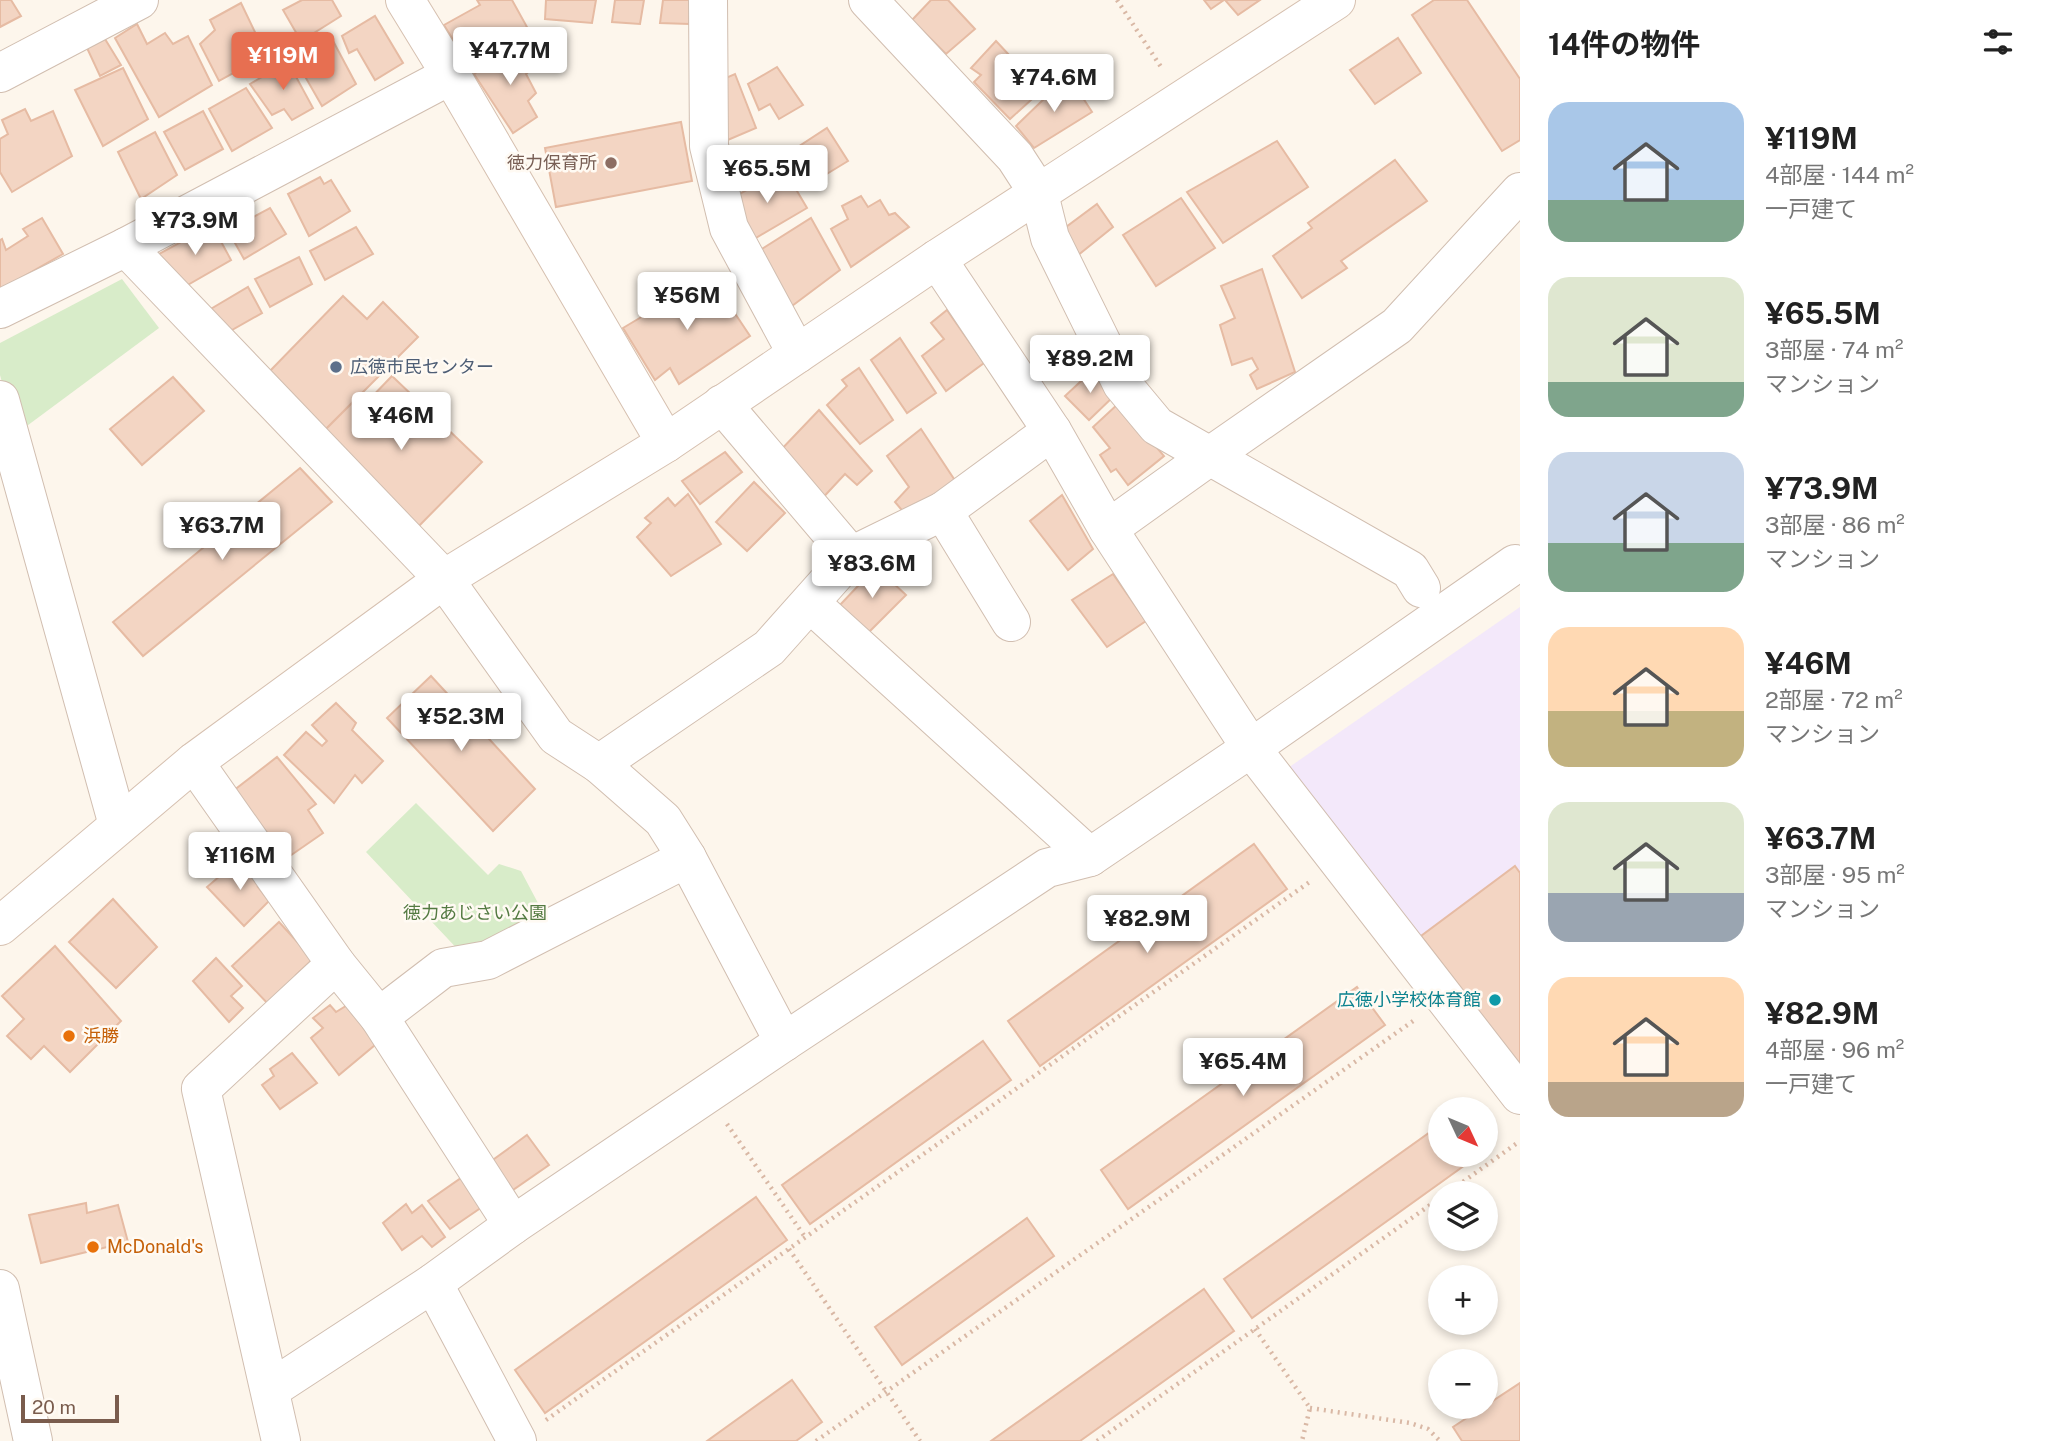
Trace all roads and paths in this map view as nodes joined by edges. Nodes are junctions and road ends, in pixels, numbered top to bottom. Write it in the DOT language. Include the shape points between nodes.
graph roads {
  1 [pos="139,0"];
  2 [pos="405,0"];
  3 [pos="708,0"];
  4 [pos="868,0"];
  5 [pos="1117,0"];
  6 [pos="1336,0"];
  7 [pos="0,73"];
  8 [pos="451,75"];
  9 [pos="1183,100"];
  10 [pos="1520,192"];
  11 [pos="1039,194"];
  12 [pos="126,247"];
  13 [pos="937,259"];
  14 [pos="0,309"];
  15 [pos="797,354"];
  16 [pos="0,400"];
  17 [pos="722,404"];
  18 [pos="1052,431"];
  19 [pos="666,443"];
  20 [pos="1209,456"];
  21 [pos="943,511"];
  22 [pos="1108,529"];
  23 [pos="851,556"];
  24 [pos="1515,564"];
  25 [pos="444,579"];
  26 [pos="1421,587"];
  27 [pos="810,603"];
  28 [pos="1011,622"];
  29 [pos="1251,748"];
  30 [pos="194,762"];
  31 [pos="599,764"];
  32 [pos="118,825"];
  33 [pos="1090,857"];
  34 [pos="687,858"];
  35 [pos="1339,861"];
  36 [pos="0,926"];
  37 [pos="335,964"];
  38 [pos="1445,998"];
  39 [pos="379,1017"];
  40 [pos="784,1042"];
  41 [pos="707,1094"];
  42 [pos="1520,1095"];
  43 [pos="1520,1141"];
  44 [pos="1464,1181"];
  45 [pos="1428,1206"];
  46 [pos="513,1225"];
  47 [pos="805,1237"];
  48 [pos="789,1249"];
  49 [pos="433,1283"];
  50 [pos="0,1289"];
  51 [pos="1255,1329"];
  52 [pos="271,1388"];
  53 [pos="886,1391"];
  54 [pos="1310,1408"];
  55 [pos="33,1441"];
  56 [pos="281,1441"];
  57 [pos="516,1441"];
  58 [pos="816,1441"];
  59 [pos="920,1441"];
  60 [pos="1097,1441"];
  61 [pos="1303,1441"];
  62 [pos="1440,1441"];
  1 -- 7 [label="street"];
  2 -- 8 [label="street"];
  3 -- 15 [label="street" via="709,146 729,228"];
  4 -- 11 [label="street" via="1015,157"];
  5 -- 9 [label="path"];
  6 -- 9 [label="street"];
  8 -- 12 [label="street"];
  8 -- 19 [label="street"];
  9 -- 11 [label="street"];
  10 -- 20 [label="street" via="1397,326"];
  11 -- 13 [label="street"];
  11 -- 20 [label="street" via="1050,238 1122,384 1157,425"];
  12 -- 14 [label="street"];
  12 -- 25 [label="street"];
  13 -- 15 [label="street"];
  13 -- 18 [label="street"];
  15 -- 17 [label="street"];
  16 -- 32 [label="street"];
  17 -- 19 [label="street"];
  17 -- 23 [label="street"];
  18 -- 21 [label="street"];
  18 -- 22 [label="street"];
  19 -- 25 [label="street"];
  20 -- 22 [label="street"];
  20 -- 26 [label="street" via="1409,570"];
  21 -- 23 [label="street"];
  21 -- 28 [label="street"];
  22 -- 29 [label="street"];
  23 -- 27 [label="street"];
  24 -- 29 [label="street"];
  25 -- 30 [label="street"];
  25 -- 31 [label="street" via="556,736"];
  27 -- 31 [label="street" via="769,648"];
  27 -- 33 [label="street"];
  29 -- 33 [label="street"];
  29 -- 35 [label="street"];
  30 -- 32 [label="street"];
  30 -- 37 [label="street"];
  31 -- 34 [label="street" via="663,820"];
  32 -- 36 [label="street"];
  33 -- 40 [label="street" via="1047,868"];
  34 -- 39 [label="street" via="488,960 443,968"];
  34 -- 40 [label="street"];
  35 -- 38 [label="street"];
  35 -- 47 [label="path"];
  37 -- 39 [label="street"];
  37 -- 52 [label="street" via="201,1089"];
  38 -- 42 [label="street"];
  38 -- 53 [label="path"];
  39 -- 46 [label="street"];
  40 -- 41 [label="street"];
  41 -- 46 [label="street"];
  41 -- 47 [label="path"];
  43 -- 44 [label="path"];
  45 -- 51 [label="path"];
  46 -- 49 [label="street"];
  47 -- 48 [label="path"];
  48 -- 53 [label="path"];
  48 -- 57 [label="path"];
  49 -- 52 [label="street"];
  49 -- 57 [label="street"];
  50 -- 55 [label="street"];
  51 -- 54 [label="path"];
  51 -- 60 [label="path"];
  52 -- 56 [label="street"];
  53 -- 58 [label="path"];
  53 -- 59 [label="path"];
  54 -- 61 [label="path"];
  54 -- 62 [label="path" via="1410,1423 1428,1429"];
}
